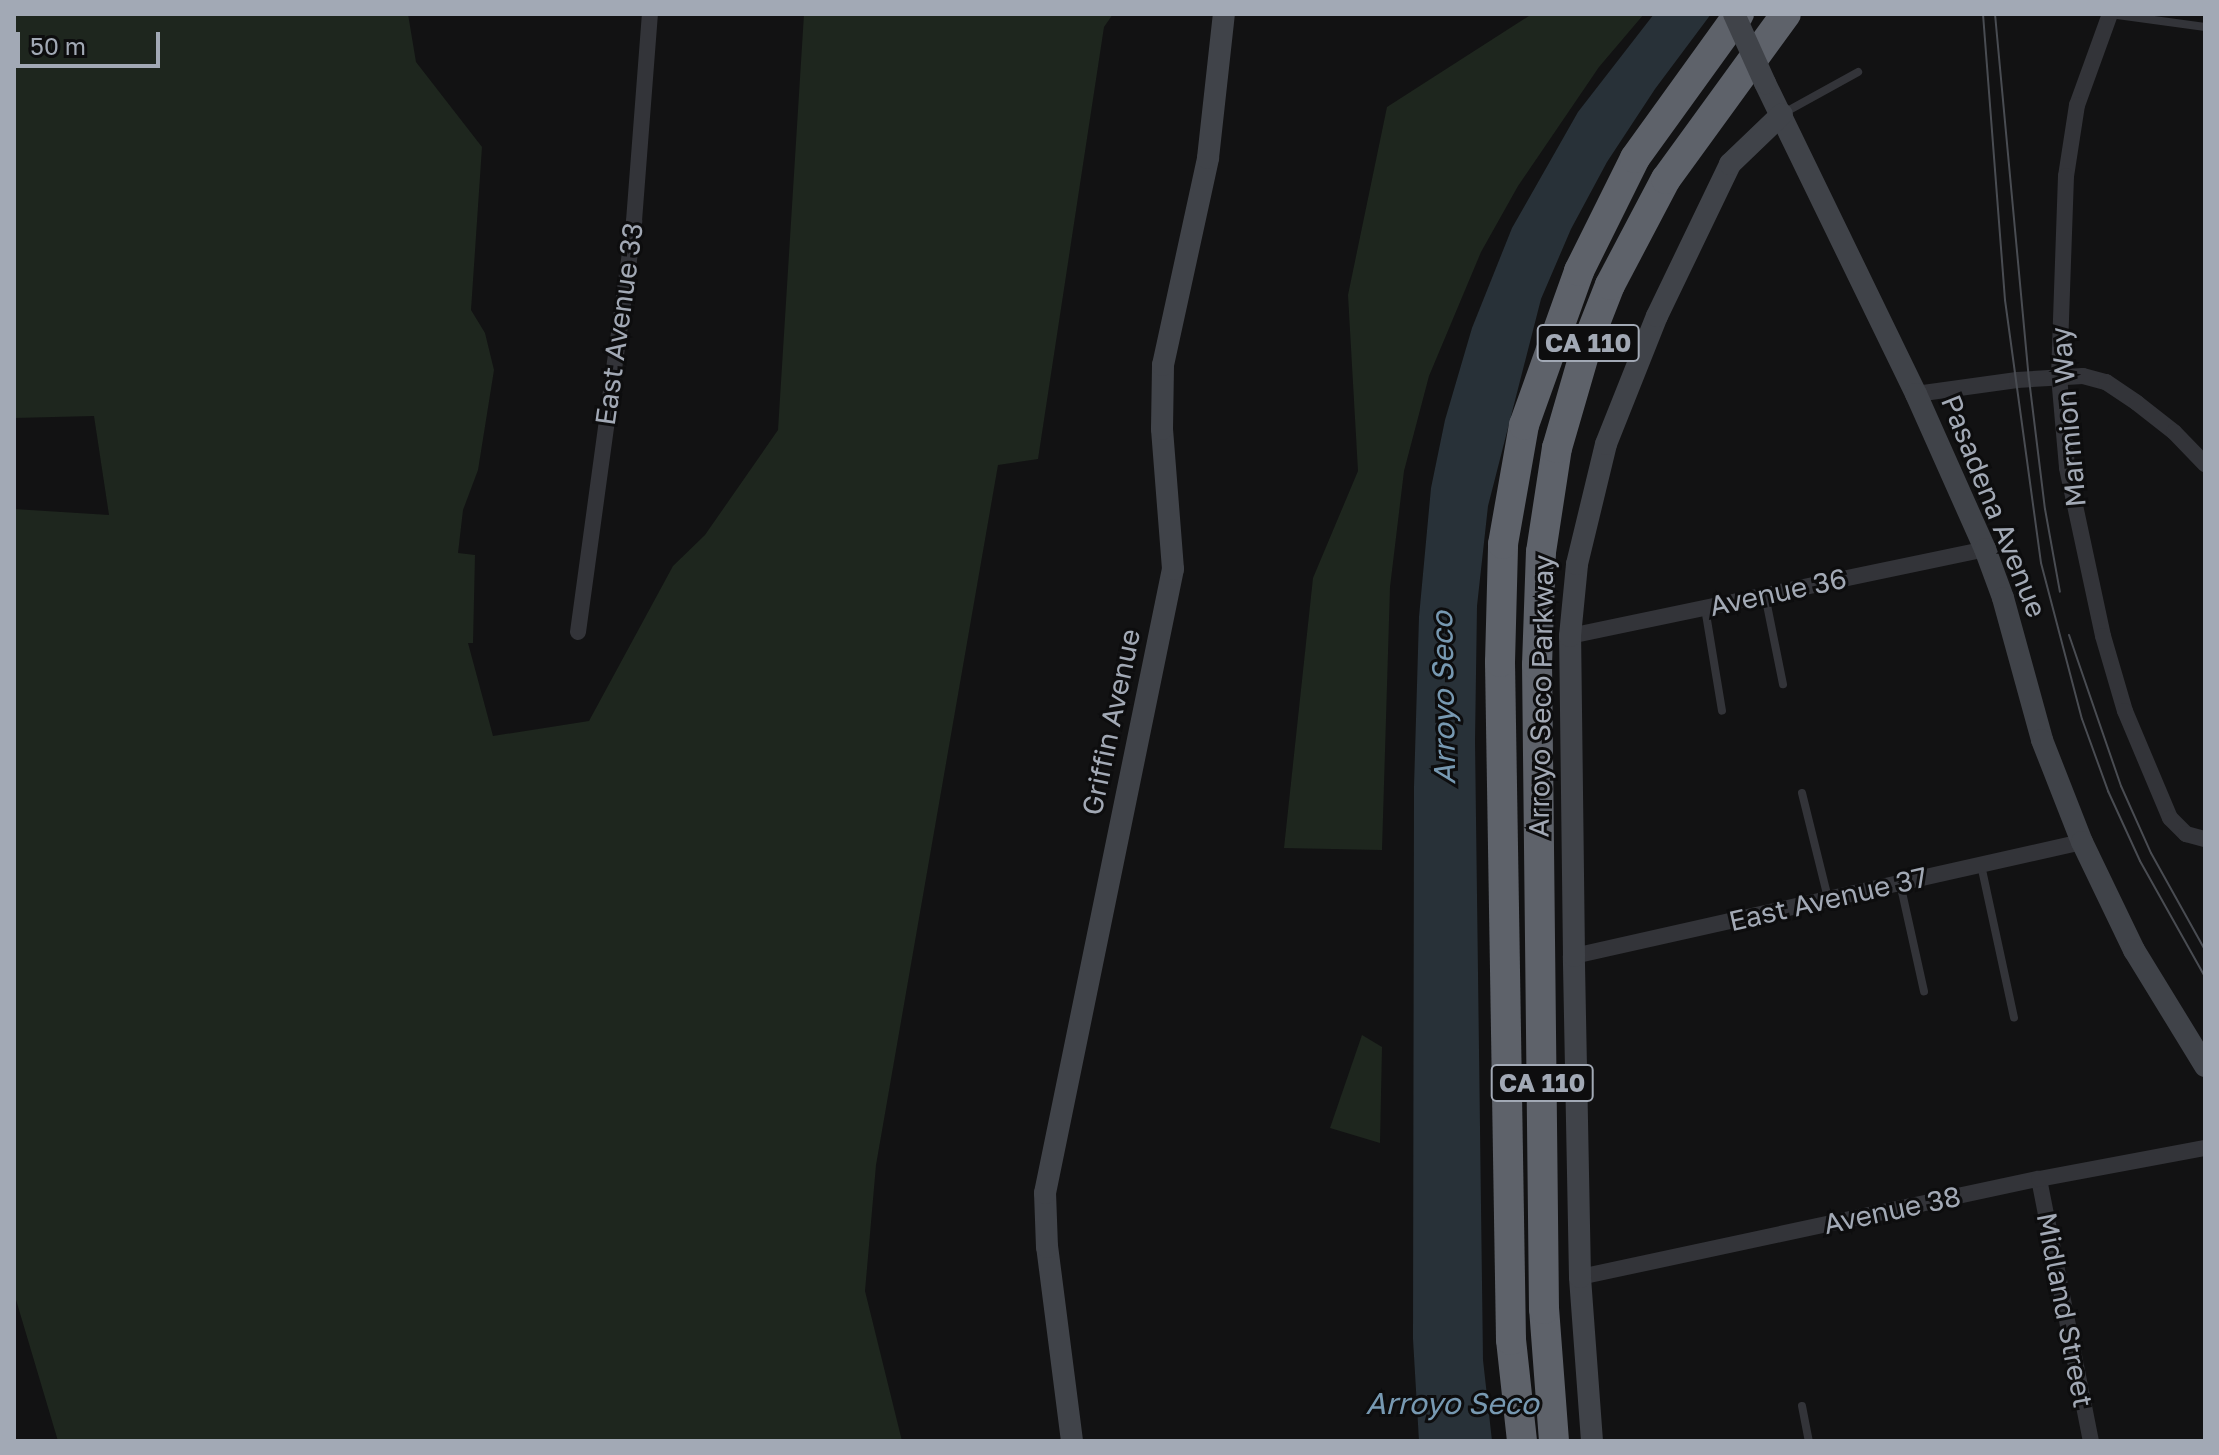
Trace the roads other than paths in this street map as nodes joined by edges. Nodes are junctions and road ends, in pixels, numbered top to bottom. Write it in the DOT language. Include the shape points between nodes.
graph roads {
  1 [pos="650,14"];
  2 [pos="1737,14"];
  3 [pos="1786,14"];
  4 [pos="2110,14"];
  5 [pos="1227,15"];
  6 [pos="2205,27"];
  7 [pos="1858,72"];
  8 [pos="1782,114"];
  9 [pos="2059,376"];
  10 [pos="1916,394"];
  11 [pos="2205,464"];
  12 [pos="1985,549"];
  13 [pos="1765,595"];
  14 [pos="1705,608"];
  15 [pos="578,632"];
  16 [pos="1570,636"];
  17 [pos="1783,684"];
  18 [pos="1722,711"];
  19 [pos="1802,793"];
  20 [pos="2205,839"];
  21 [pos="2082,842"];
  22 [pos="1981,865"];
  23 [pos="1900,883"];
  24 [pos="1829,899"];
  25 [pos="1574,956"];
  26 [pos="1924,991"];
  27 [pos="2014,1017"];
  28 [pos="2205,1066"];
  29 [pos="2205,1148"];
  30 [pos="2039,1179"];
  31 [pos="1580,1277"];
  32 [pos="1802,1406"];
  33 [pos="1072,1441"];
  34 [pos="1522,1441"];
  35 [pos="1554,1441"];
  36 [pos="1592,1441"];
  37 [pos="1809,1441"];
  38 [pos="2091,1441"];
  1 -- 15 [label="street, East Avenue 33" via="634,221"];
  2 -- 8 [label="street, Pasadena Avenue, bridge"];
  2 -- 34 [label="highway, Arroyo Seco Parkway / CA 110" via="1635,158 1579,271 1524,425 1503,544 1500,662 1511,1340"];
  3 -- 35 [label="highway, Arroyo Seco Parkway / CA 110" via="1666,179 1610,285 1557,448 1541,552 1537,665 1544,1309"];
  4 -- 6 [label="lane"];
  4 -- 9 [label="street, Marmion Way" via="2077,105 2066,176"];
  5 -- 33 [label="street, Griffin Avenue" via="1208,158 1163,365 1162,429 1173,569 1045,1193"];
  7 -- 8 [label="lane"];
  8 -- 10 [label="street, Pasadena Avenue"];
  8 -- 16 [label="street" via="1730,164 1626,388 1589,505"];
  9 -- 10 [label="street"];
  9 -- 11 [label="street" via="2106,382 2174,432"];
  9 -- 20 [label="street, Marmion Way" via="2067,468 2081,542 2125,711 2170,818 2186,834"];
  10 -- 12 [label="street, Pasadena Avenue"];
  12 -- 13 [label="street, Avenue 36"];
  12 -- 21 [label="street, Pasadena Avenue" via="2042,740"];
  13 -- 14 [label="street, Avenue 36"];
  13 -- 17 [label="lane"];
  14 -- 16 [label="street, Avenue 36"];
  14 -- 18 [label="lane"];
  16 -- 25 [label="street"];
  19 -- 24 [label="lane"];
  21 -- 22 [label="street, East Avenue 37"];
  21 -- 28 [label="street, Pasadena Avenue" via="2134,950"];
  22 -- 23 [label="street, East Avenue 37"];
  22 -- 27 [label="lane"];
  23 -- 24 [label="street, East Avenue 37"];
  23 -- 26 [label="lane"];
  24 -- 25 [label="street, East Avenue 37"];
  25 -- 31 [label="street"];
  29 -- 30 [label="street, Avenue 38"];
  30 -- 31 [label="street, Avenue 38"];
  30 -- 38 [label="street, Midland Street"];
  31 -- 36 [label="street"];
  32 -- 37 [label="lane"];
}
